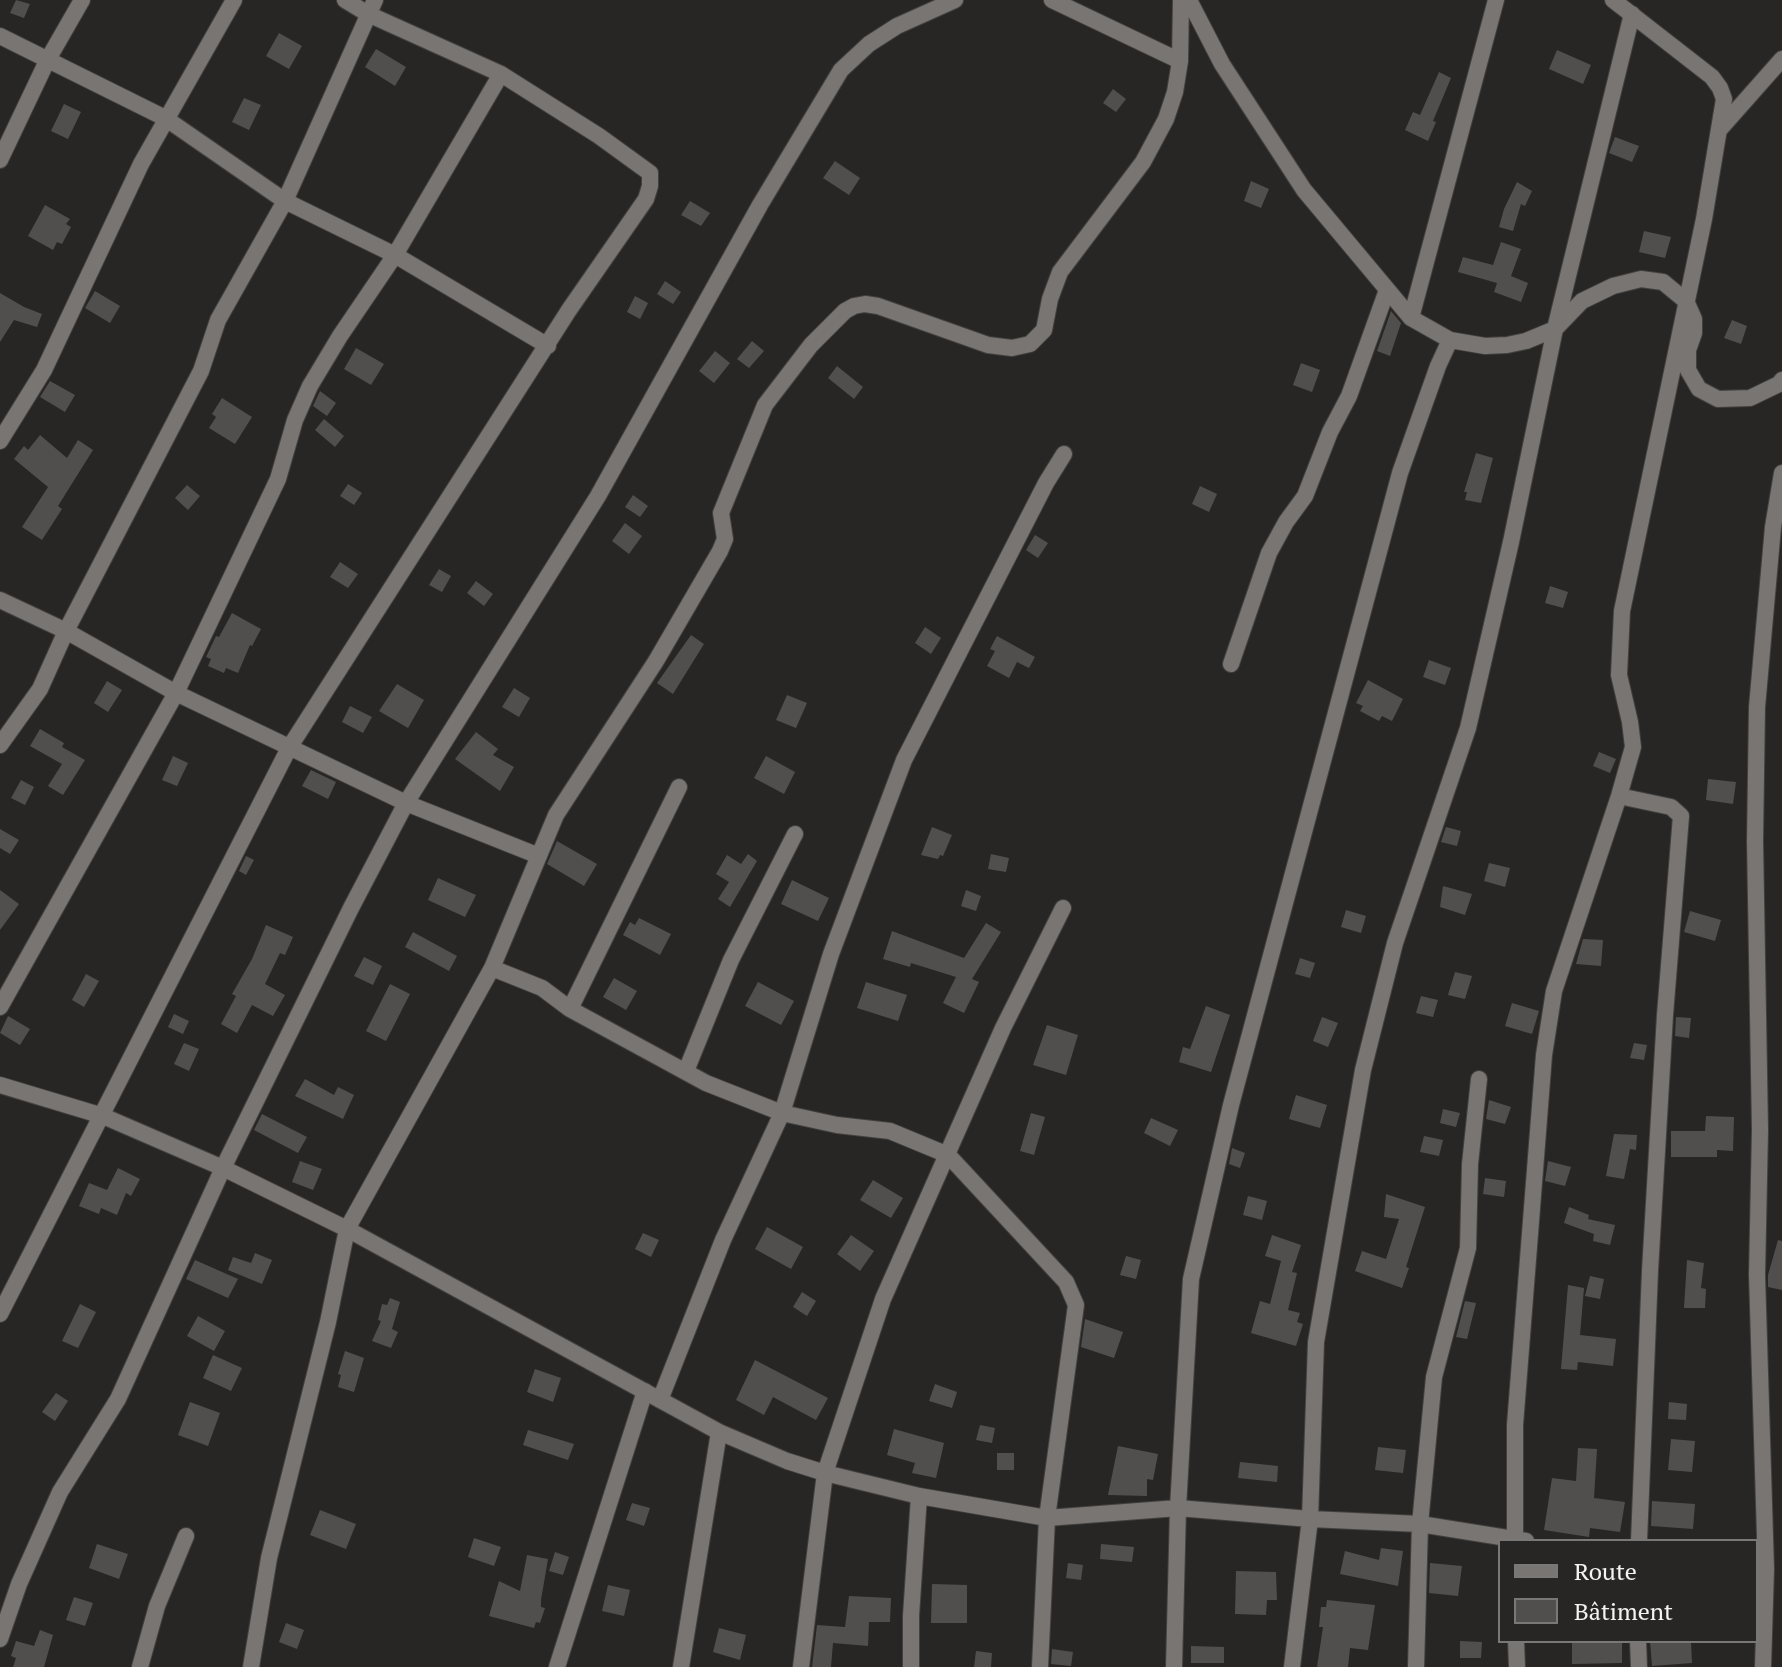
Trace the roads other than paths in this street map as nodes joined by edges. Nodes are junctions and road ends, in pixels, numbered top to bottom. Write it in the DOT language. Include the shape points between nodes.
graph roads {
  1 [pos="82,0"];
  2 [pos="234,0"];
  3 [pos="345,0"];
  4 [pos="955,0"];
  5 [pos="1052,0"];
  6 [pos="1181,0"];
  7 [pos="1189,0"];
  8 [pos="1496,0"];
  9 [pos="1613,0"];
  10 [pos="371,7"];
  11 [pos="1632,14"];
  12 [pos="0,36"];
  13 [pos="1782,59"];
  14 [pos="47,61"];
  15 [pos="1180,61"];
  16 [pos="501,74"];
  17 [pos="165,118"];
  18 [pos="1720,129"];
  19 [pos="0,160"];
  20 [pos="285,201"];
  21 [pos="395,255"];
  22 [pos="1387,290"];
  23 [pos="1686,301"];
  24 [pos="1411,318"];
  25 [pos="1555,329"];
  26 [pos="1450,340"];
  27 [pos="548,346"];
  28 [pos="1782,380"];
  29 [pos="0,441"];
  30 [pos="1064,454"];
  31 [pos="1782,473"];
  32 [pos="0,600"];
  33 [pos="66,631"];
  34 [pos="1231,664"];
  35 [pos="176,693"];
  36 [pos="0,745"];
  37 [pos="289,748"];
  38 [pos="679,787"];
  39 [pos="1619,796"];
  40 [pos="406,803"];
  41 [pos="795,834"];
  42 [pos="539,856"];
  43 [pos="1063,908"];
  44 [pos="492,968"];
  45 [pos="0,1007"];
  46 [pos="570,1009"];
  47 [pos="686,1071"];
  48 [pos="1479,1079"];
  49 [pos="0,1085"];
  50 [pos="782,1113"];
  51 [pos="103,1116"];
  52 [pos="948,1155"];
  53 [pos="223,1168"];
  54 [pos="347,1229"];
  55 [pos="0,1314"];
  56 [pos="653,1395"];
  57 [pos="719,1432"];
  58 [pos="825,1473"];
  59 [pos="919,1496"];
  60 [pos="1178,1508"];
  61 [pos="1047,1518"];
  62 [pos="1310,1519"];
  63 [pos="1420,1524"];
  64 [pos="186,1536"];
  65 [pos="1513,1539"];
  66 [pos="1519,1539"];
  67 [pos="1639,1539"];
  68 [pos="1768,1569"];
  69 [pos="0,1639"];
  70 [pos="1516,1643"];
  71 [pos="1638,1643"];
  72 [pos="140,1667"];
  73 [pos="251,1667"];
  74 [pos="557,1667"];
  75 [pos="681,1667"];
  76 [pos="801,1667"];
  77 [pos="911,1667"];
  78 [pos="1040,1667"];
  79 [pos="1174,1667"];
  80 [pos="1292,1667"];
  81 [pos="1416,1667"];
  82 [pos="1517,1667"];
  83 [pos="1639,1667"];
  84 [pos="1763,1667"];
  1 -- 14 [label="street"];
  2 -- 17 [label="street"];
  3 -- 10 [label="street"];
  4 -- 40 [label="street" via="897,26 841,70 598,496"];
  5 -- 15 [label="street"];
  6 -- 15 [label="street"];
  7 -- 22 [label="street" via="1222,64 1304,190"];
  8 -- 24 [label="street"];
  9 -- 11 [label="street"];
  10 -- 16 [label="street"];
  10 -- 20 [label="street"];
  11 -- 18 [label="street" via="1712,77 1724,99"];
  11 -- 25 [label="street"];
  12 -- 14 [label="street"];
  13 -- 18 [label="street"];
  14 -- 17 [label="street"];
  14 -- 19 [label="street"];
  15 -- 42 [label="street" via="1166,119 1143,162 1060,272 1044,330 1030,344 988,345 865,304 845,311 811,345 765,405 721,513 725,539 720,551 556,815"];
  16 -- 21 [label="street"];
  16 -- 27 [label="street" via="650,173 646,199"];
  17 -- 20 [label="street"];
  17 -- 29 [label="street" via="44,370"];
  18 -- 23 [label="street"];
  20 -- 21 [label="street"];
  20 -- 33 [label="street" via="218,320 201,371"];
  21 -- 27 [label="street"];
  21 -- 35 [label="street" via="310,386 278,479"];
  22 -- 24 [label="street"];
  22 -- 34 [label="street" via="1305,496 1269,553"];
  23 -- 25 [label="street" via="1663,282 1641,279 1582,301"];
  23 -- 28 [label="street" via="1694,319 1688,370 1699,389 1718,399 1750,398"];
  23 -- 39 [label="street" via="1622,611 1619,675 1633,747"];
  24 -- 26 [label="street"];
  25 -- 26 [label="street" via="1507,345"];
  25 -- 62 [label="street" via="1468,728 1395,943 1363,1070 1316,1342"];
  26 -- 60 [label="street" via="1400,473 1231,1105 1191,1279"];
  27 -- 37 [label="street"];
  30 -- 50 [label="street" via="904,760 831,954"];
  31 -- 68 [label="street" via="1757,707 1755,826 1757,1275"];
  32 -- 33 [label="street"];
  33 -- 35 [label="street"];
  33 -- 36 [label="street" via="40,689"];
  35 -- 37 [label="street"];
  35 -- 45 [label="street"];
  37 -- 40 [label="street"];
  37 -- 51 [label="street"];
  38 -- 46 [label="street"];
  39 -- 66 [label="street" via="1554,991 1544,1055 1515,1425"];
  39 -- 67 [label="street" via="1671,807 1681,816 1650,1271"];
  40 -- 42 [label="street"];
  40 -- 53 [label="street"];
  41 -- 47 [label="street" via="731,960"];
  42 -- 44 [label="street"];
  43 -- 52 [label="street"];
  44 -- 46 [label="street" via="542,988"];
  44 -- 54 [label="street"];
  46 -- 47 [label="street"];
  47 -- 50 [label="street"];
  48 -- 63 [label="street" via="1468,1248 1434,1377"];
  49 -- 51 [label="street"];
  50 -- 52 [label="street" via="890,1131"];
  50 -- 56 [label="street"];
  51 -- 53 [label="street"];
  51 -- 55 [label="street"];
  52 -- 58 [label="street" via="883,1299"];
  52 -- 61 [label="street" via="1066,1282 1076,1305"];
  53 -- 54 [label="street"];
  53 -- 69 [label="street" via="118,1399 60,1492"];
  54 -- 56 [label="street"];
  54 -- 73 [label="street" via="269,1558"];
  56 -- 57 [label="street"];
  56 -- 74 [label="street"];
  57 -- 58 [label="street"];
  57 -- 75 [label="street"];
  58 -- 59 [label="street"];
  58 -- 76 [label="street"];
  59 -- 61 [label="street"];
  59 -- 77 [label="street"];
  60 -- 61 [label="street"];
  60 -- 62 [label="street"];
  60 -- 79 [label="street"];
  61 -- 78 [label="street"];
  62 -- 63 [label="street"];
  62 -- 80 [label="street"];
  63 -- 65 [label="street"];
  63 -- 81 [label="street"];
  64 -- 72 [label="street" via="157,1606"];
  68 -- 84 [label="street"];
  70 -- 82 [label="street"];
  71 -- 83 [label="street"];
}
